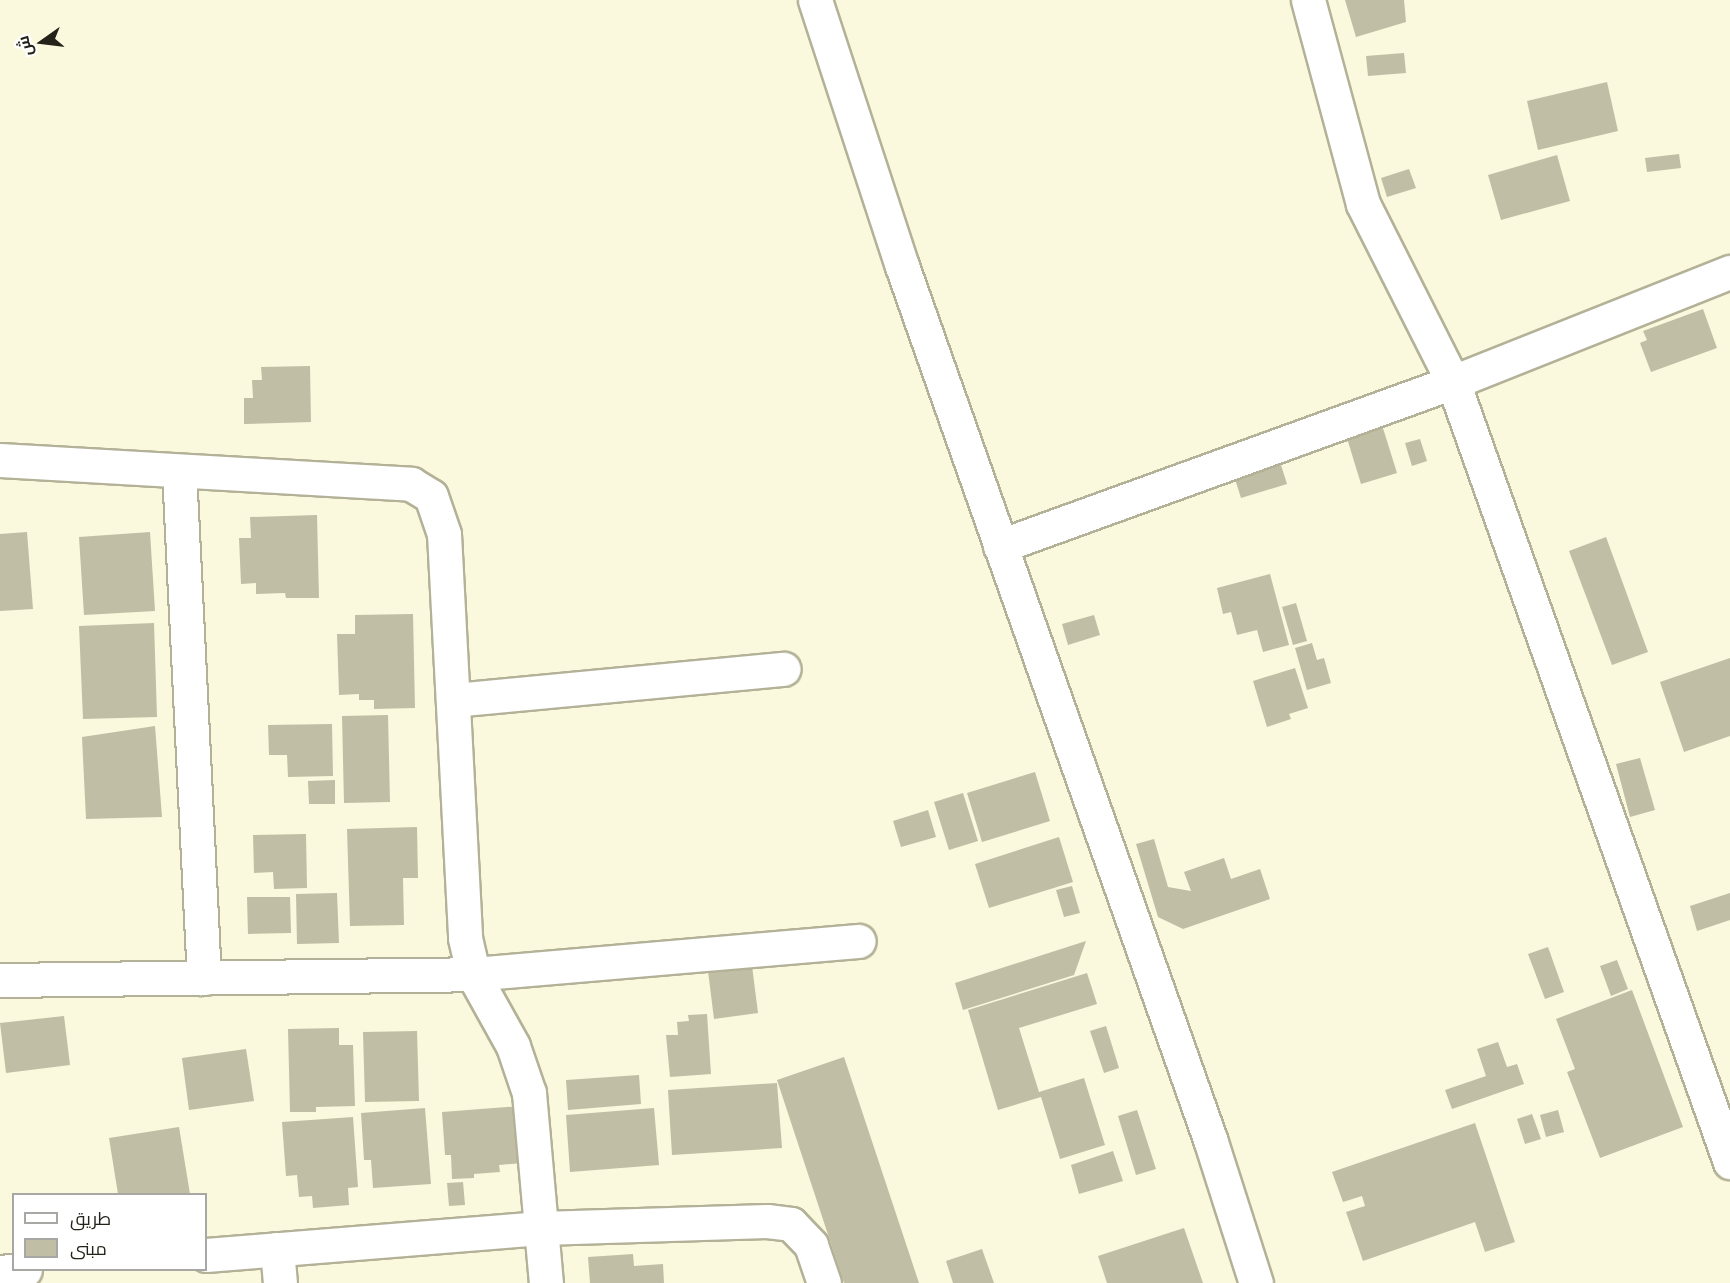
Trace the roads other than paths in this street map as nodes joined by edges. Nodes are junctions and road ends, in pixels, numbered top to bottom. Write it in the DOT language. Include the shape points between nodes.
graph roads {
  1 [pos="815,0"];
  2 [pos="1308,0"];
  3 [pos="1730,272"];
  4 [pos="1453,382"];
  5 [pos="0,460"];
  6 [pos="178,471"];
  7 [pos="1000,546"];
  8 [pos="784,669"];
  9 [pos="453,700"];
  10 [pos="859,941"];
  11 [pos="473,974"];
  12 [pos="204,978"];
  13 [pos="0,980"];
  14 [pos="1730,1162"];
  15 [pos="542,1228"];
  16 [pos="277,1249"];
  17 [pos="207,1255"];
  18 [pos="280,1283"];
  19 [pos="546,1283"];
  20 [pos="824,1283"];
  21 [pos="1256,1283"];
  1 -- 7 [label="street"];
  2 -- 4 [label="street" via="1363,204"];
  3 -- 4 [label="street"];
  4 -- 7 [label="street"];
  4 -- 14 [label="street"];
  5 -- 6 [label="street"];
  6 -- 9 [label="street" via="411,484 431,496 444,534"];
  6 -- 12 [label="street"];
  7 -- 21 [label="street" via="1210,1139"];
  8 -- 9 [label="street"];
  9 -- 11 [label="street" via="465,938"];
  10 -- 11 [label="street"];
  11 -- 12 [label="street"];
  11 -- 15 [label="street" via="513,1046 529,1093"];
  12 -- 13 [label="street"];
  15 -- 16 [label="street"];
  15 -- 19 [label="street"];
  15 -- 20 [label="street" via="767,1221 791,1224 811,1245"];
  16 -- 17 [label="street"];
  16 -- 18 [label="street"];
}
